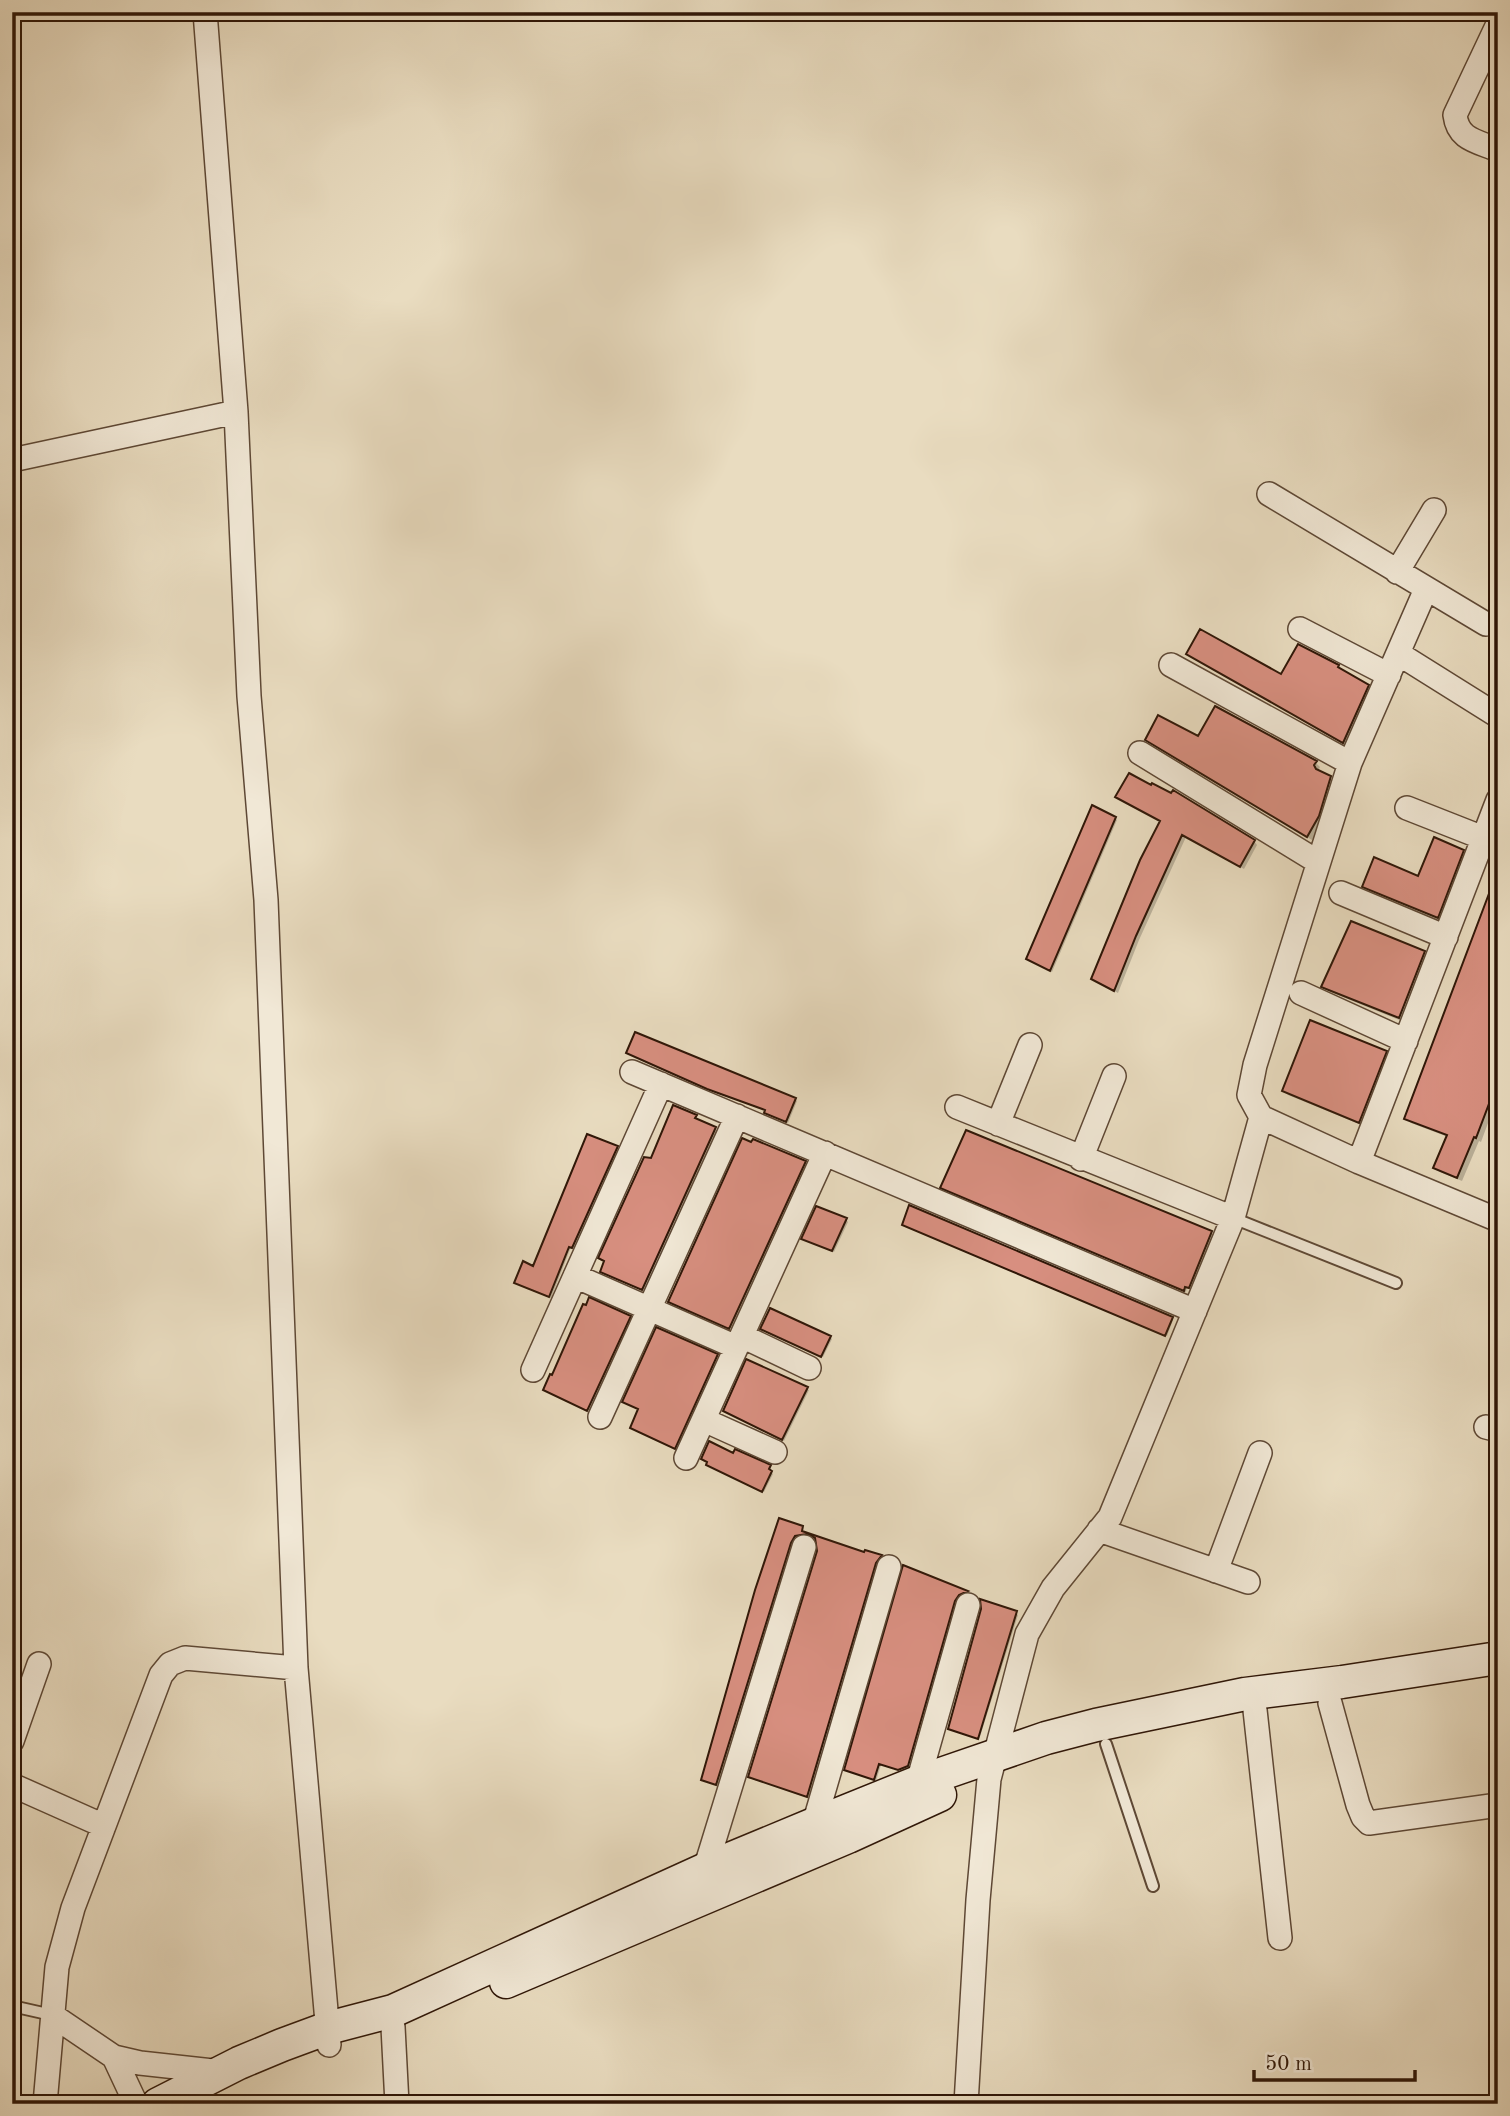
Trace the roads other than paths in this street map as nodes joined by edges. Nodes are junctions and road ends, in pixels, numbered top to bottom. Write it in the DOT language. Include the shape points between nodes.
graph roads {
  1 [pos="205,12"];
  2 [pos="1498,24"];
  3 [pos="1498,150"];
  4 [pos="236,412"];
  5 [pos="12,460"];
  6 [pos="1269,494"];
  7 [pos="1434,510"];
  8 [pos="1397,572"];
  9 [pos="1426,589"];
  10 [pos="1486,624"];
  11 [pos="1300,629"];
  12 [pos="1400,650"];
  13 [pos="1171,665"];
  14 [pos="1389,675"];
  15 [pos="1498,716"];
  16 [pos="1140,753"];
  17 [pos="1350,763"];
  18 [pos="1498,800"];
  19 [pos="1408,808"];
  20 [pos="1491,841"];
  21 [pos="1318,862"];
  22 [pos="1341,893"];
  23 [pos="1446,937"];
  24 [pos="1301,993"];
  25 [pos="1406,1041"];
  26 [pos="1030,1045"];
  27 [pos="632,1072"];
  28 [pos="1114,1076"];
  29 [pos="661,1084"];
  30 [pos="957,1107"];
  31 [pos="737,1116"];
  32 [pos="1261,1117"];
  33 [pos="998,1124"];
  34 [pos="825,1153"];
  35 [pos="1082,1159"];
  36 [pos="1359,1162"];
  37 [pos="1233,1218"];
  38 [pos="1498,1220"];
  39 [pos="575,1276"];
  40 [pos="1396,1283"];
  41 [pos="649,1309"];
  42 [pos="1195,1311"];
  43 [pos="739,1342"];
  44 [pos="809,1368"];
  45 [pos="533,1370"];
  46 [pos="600,1417"];
  47 [pos="704,1420"];
  48 [pos="775,1452"];
  49 [pos="1260,1453"];
  50 [pos="686,1458"];
  51 [pos="1100,1530"];
  52 [pos="804,1547"];
  53 [pos="889,1567"];
  54 [pos="1216,1571"];
  55 [pos="1248,1582"];
  56 [pos="968,1605"];
  57 [pos="1498,1658"];
  58 [pos="39,1664"];
  59 [pos="296,1668"];
  60 [pos="1498,1679"];
  61 [pos="1331,1703"];
  62 [pos="1255,1710"];
  63 [pos="12,1741"];
  64 [pos="1106,1744"];
  65 [pos="991,1768"];
  66 [pos="918,1782"];
  67 [pos="12,1785"];
  68 [pos="1498,1805"];
  69 [pos="814,1824"];
  70 [pos="104,1826"];
  71 [pos="713,1881"];
  72 [pos="1153,1886"];
  73 [pos="1280,1938"];
  74 [pos="12,2006"];
  75 [pos="52,2015"];
  76 [pos="393,2027"];
  77 [pos="328,2037"];
  78 [pos="114,2057"];
  79 [pos="222,2072"];
  80 [pos="44,2104"];
  81 [pos="136,2104"];
  82 [pos="158,2104"];
  83 [pos="189,2104"];
  84 [pos="397,2104"];
  85 [pos="966,2104"];
  1 -- 4 [label="street"];
  2 -- 3 [label="street" via="1455,115 1463,135"];
  4 -- 5 [label="street"];
  4 -- 59 [label="street" via="249,696 266,900"];
  6 -- 8 [label="street"];
  7 -- 8 [label="street"];
  8 -- 9 [label="street"];
  9 -- 10 [label="street"];
  9 -- 12 [label="street"];
  11 -- 14 [label="street"];
  12 -- 14 [label="street"];
  12 -- 15 [label="street"];
  13 -- 17 [label="street"];
  14 -- 17 [label="street"];
  16 -- 21 [label="street"];
  17 -- 21 [label="street"];
  18 -- 20 [label="street"];
  19 -- 20 [label="street"];
  20 -- 23 [label="street"];
  21 -- 32 [label="street" via="1255,1065 1249,1095"];
  22 -- 23 [label="street"];
  23 -- 25 [label="street"];
  24 -- 25 [label="street"];
  25 -- 36 [label="street"];
  26 -- 33 [label="street"];
  27 -- 29 [label="street"];
  28 -- 35 [label="street"];
  29 -- 31 [label="street"];
  29 -- 39 [label="street"];
  30 -- 33 [label="street"];
  31 -- 34 [label="street"];
  31 -- 41 [label="street"];
  32 -- 36 [label="street"];
  32 -- 37 [label="street"];
  33 -- 35 [label="street"];
  34 -- 42 [label="street"];
  34 -- 43 [label="street"];
  35 -- 37 [label="street"];
  36 -- 38 [label="street"];
  37 -- 40 [label="lane"];
  37 -- 42 [label="street"];
  39 -- 41 [label="street"];
  39 -- 45 [label="street"];
  41 -- 43 [label="street"];
  41 -- 46 [label="street"];
  42 -- 51 [label="street" via="1110,1517"];
  43 -- 44 [label="street"];
  43 -- 47 [label="street"];
  47 -- 48 [label="street"];
  47 -- 50 [label="street"];
  49 -- 54 [label="street"];
  51 -- 54 [label="street"];
  51 -- 65 [label="street" via="1052,1588 1027,1634"];
  52 -- 71 [label="street" via="711,1850"];
  53 -- 69 [label="street"];
  54 -- 55 [label="street"];
  56 -- 66 [label="street"];
  57 -- 65 [label="street" via="1245,1694 1096,1725 1046,1738"];
  58 -- 63 [label="street"];
  59 -- 70 [label="street" via="185,1658 170,1664 161,1675"];
  59 -- 77 [label="street"];
  60 -- 61 [label="street"];
  61 -- 62 [label="street"];
  61 -- 68 [label="street" via="1358,1805 1369,1823"];
  62 -- 64 [label="street"];
  62 -- 73 [label="street"];
  64 -- 65 [label="street"];
  64 -- 72 [label="lane"];
  65 -- 66 [label="street"];
  65 -- 71 [label="street" via="848,1837"];
  65 -- 85 [label="street"];
  66 -- 69 [label="street"];
  67 -- 70 [label="street"];
  69 -- 71 [label="street"];
  70 -- 75 [label="street" via="64,1938"];
  71 -- 76 [label="street" via="600,1944"];
  71 -- 77 [label="street"];
  74 -- 75 [label="lane"];
  75 -- 78 [label="street"];
  75 -- 80 [label="street"];
  76 -- 77 [label="street"];
  76 -- 84 [label="street"];
  77 -- 79 [label="street" via="271,2049"];
  77 -- 83 [label="street"];
  78 -- 79 [label="street"];
  78 -- 81 [label="street"];
  79 -- 82 [label="street"];
}
